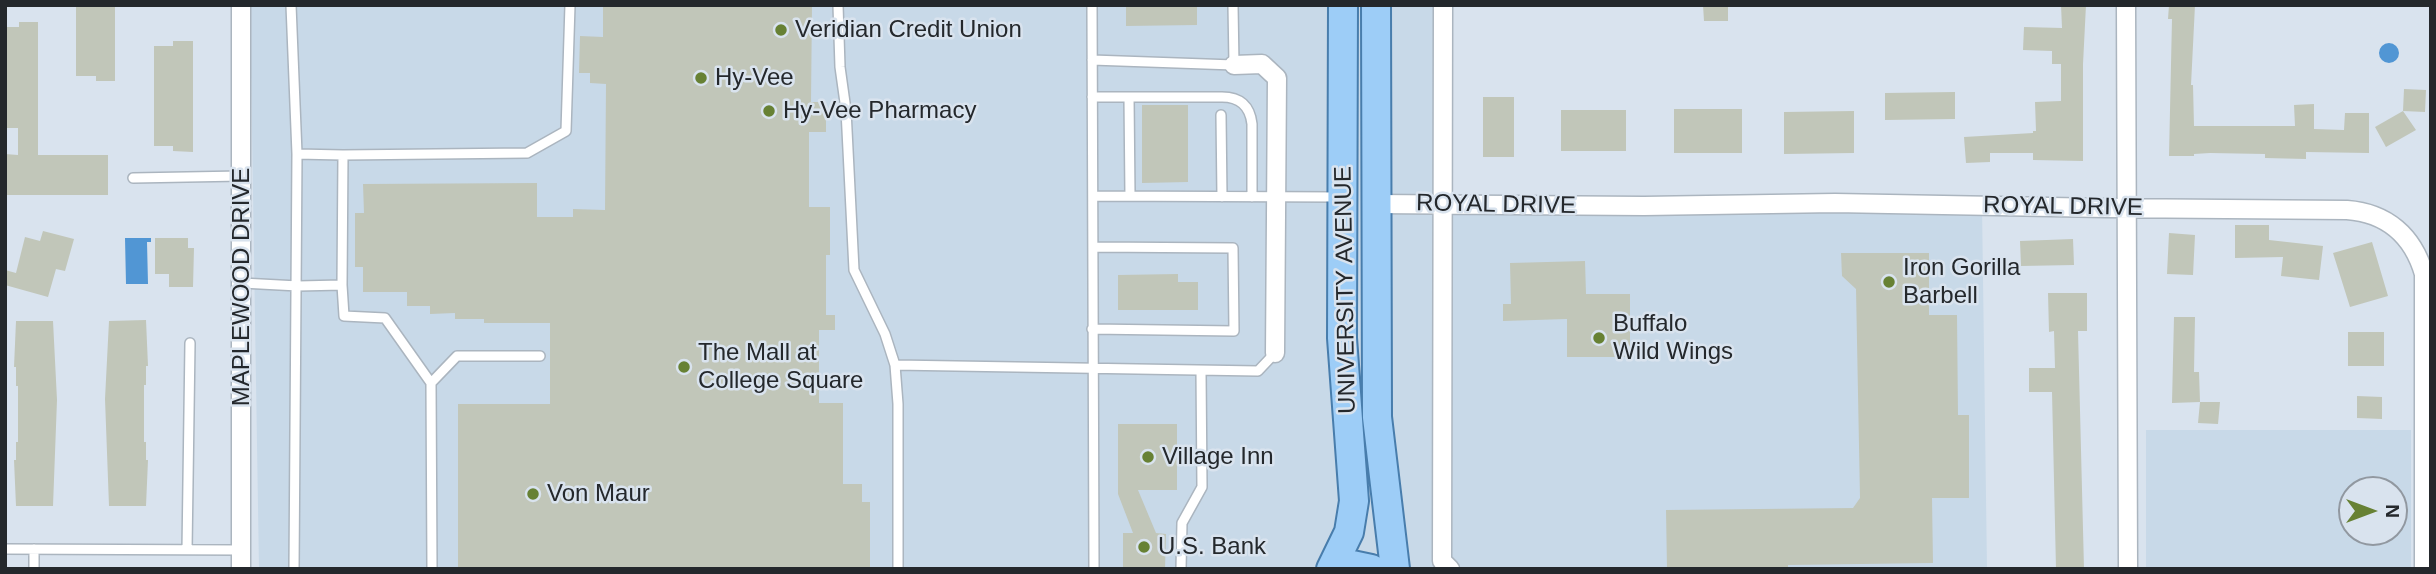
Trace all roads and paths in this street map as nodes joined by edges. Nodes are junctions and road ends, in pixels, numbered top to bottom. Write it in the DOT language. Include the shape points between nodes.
graph roads {
  1 [pos="242,5"];
  2 [pos="291,5"];
  3 [pos="570,5"];
  4 [pos="838,5"];
  5 [pos="1092,5"];
  6 [pos="1233,5"];
  7 [pos="1343,5"];
  8 [pos="1359,5"];
  9 [pos="1376,5"];
  10 [pos="1443,5"];
  11 [pos="2126,5"];
  12 [pos="1375,57"];
  13 [pos="1343,59"];
  14 [pos="1092,60"];
  15 [pos="1234,65"];
  16 [pos="1092,97"];
  17 [pos="1129,97"];
  18 [pos="1221,115"];
  19 [pos="297,154"];
  20 [pos="343,155"];
  21 [pos="242,176"];
  22 [pos="133,178"];
  23 [pos="1093,196"];
  24 [pos="1130,197"];
  25 [pos="1222,197"];
  26 [pos="1252,197"];
  27 [pos="1277,197"];
  28 [pos="1343,197"];
  29 [pos="1375,204"];
  30 [pos="1444,205"];
  31 [pos="2128,209"];
  32 [pos="1093,247"];
  33 [pos="242,283"];
  34 [pos="342,285"];
  35 [pos="298,286"];
  36 [pos="1092,329"];
  37 [pos="190,342"];
  38 [pos="1275,353"];
  39 [pos="540,356"];
  40 [pos="895,365"];
  41 [pos="1091,370"];
  42 [pos="1201,371"];
  43 [pos="431,383"];
  44 [pos="5,549"];
  45 [pos="34,549"];
  46 [pos="187,550"];
  47 [pos="241,560"];
  48 [pos="34,569"];
  49 [pos="294,569"];
  50 [pos="432,569"];
  51 [pos="898,569"];
  52 [pos="1094,569"];
  53 [pos="1181,569"];
  54 [pos="1331,569"];
  55 [pos="1371,569"];
  56 [pos="1395,569"];
  57 [pos="1450,569"];
  58 [pos="2128,569"];
  59 [pos="2424,569"];
  1 -- 21 [label="street, MAPLEWOOD DRIVE"];
  2 -- 19 [label="lane"];
  3 -- 20 [label="lane" via="566,131 527,153"];
  4 -- 40 [label="lane" via="854,270"];
  5 -- 14 [label="lane"];
  6 -- 15 [label="lane"];
  7 -- 13 [label="main road, UNIVERSITY AVENUE"];
  8 -- 12 [label="main road"];
  9 -- 12 [label="main road, UNIVERSITY AVENUE"];
  10 -- 30 [label="street"];
  11 -- 31 [label="street"];
  12 -- 29 [label="main road, UNIVERSITY AVENUE"];
  13 -- 28 [label="main road, UNIVERSITY AVENUE"];
  13 -- 29 [label="main road" via="1356,111 1358,186"];
  14 -- 15 [label="lane"];
  14 -- 16 [label="lane"];
  15 -- 27 [label="street" via="1262,64 1278,78"];
  16 -- 17 [label="lane"];
  16 -- 23 [label="lane"];
  17 -- 24 [label="lane"];
  17 -- 26 [label="lane" via="1234,97 1242,102 1251,114"];
  18 -- 25 [label="lane"];
  19 -- 20 [label="lane"];
  19 -- 35 [label="lane"];
  20 -- 34 [label="lane"];
  21 -- 22 [label="lane"];
  21 -- 33 [label="street, MAPLEWOOD DRIVE"];
  23 -- 24 [label="lane"];
  23 -- 32 [label="lane"];
  24 -- 25 [label="lane"];
  25 -- 26 [label="lane"];
  26 -- 27 [label="lane"];
  27 -- 28 [label="lane"];
  27 -- 38 [label="street"];
  28 -- 54 [label="main road, UNIVERSITY AVENUE" via="1342,338 1354,501 1349,532"];
  29 -- 30 [label="street, ROYAL DRIVE"];
  29 -- 56 [label="main road, UNIVERSITY AVENUE" via="1377,417"];
  30 -- 31 [label="street, ROYAL DRIVE" via="1835,203"];
  30 -- 57 [label="street" via="1442,561"];
  31 -- 58 [label="street"];
  31 -- 59 [label="street, ROYAL DRIVE" via="2362,211 2391,223 2413,245 2425,288"];
  32 -- 36 [label="lane"];
  32 -- 36 [label="lane" via="1233,248 1234,331"];
  33 -- 35 [label="lane"];
  33 -- 47 [label="street, MAPLEWOOD DRIVE"];
  34 -- 35 [label="lane"];
  34 -- 43 [label="lane" via="344,316 385,318"];
  35 -- 49 [label="lane"];
  36 -- 41 [label="lane"];
  37 -- 46 [label="lane"];
  38 -- 42 [label="lane" via="1258,372"];
  39 -- 43 [label="lane" via="457,356"];
  40 -- 41 [label="lane"];
  40 -- 51 [label="lane"];
  41 -- 42 [label="lane"];
  41 -- 52 [label="lane"];
  42 -- 53 [label="lane" via="1202,487 1182,523"];
  43 -- 50 [label="lane"];
  44 -- 45 [label="lane"];
  45 -- 46 [label="lane"];
  45 -- 48 [label="lane"];
  46 -- 47 [label="lane"];
  54 -- 55 [label="main road" via="1352,565"];
}
